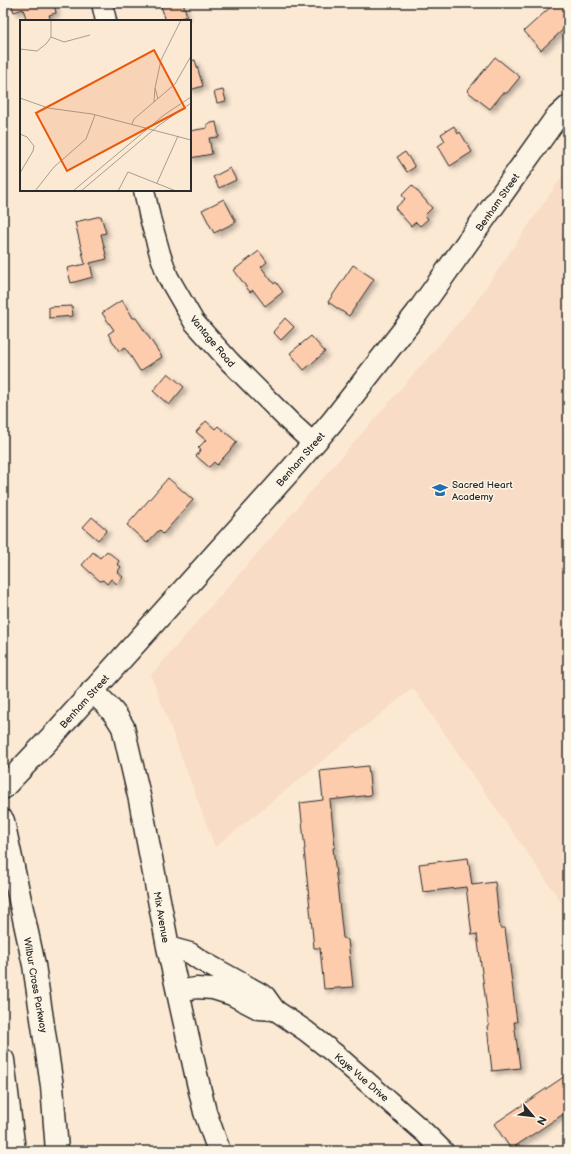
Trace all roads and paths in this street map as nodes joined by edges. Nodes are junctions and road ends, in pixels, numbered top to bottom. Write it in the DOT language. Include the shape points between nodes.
graph roads {
  1 [pos="102,3"];
  2 [pos="106,20"];
  3 [pos="568,107"];
  4 [pos="144,191"];
  5 [pos="314,444"];
  6 [pos="92,691"];
  7 [pos="3,788"];
  8 [pos="3,821"];
  9 [pos="168,947"];
  10 [pos="177,991"];
  11 [pos="275,1010"];
  12 [pos="3,1060"];
  13 [pos="14,1151"];
  14 [pos="57,1151"];
  15 [pos="219,1151"];
  16 [pos="443,1151"];
  1 -- 2 [label="street"];
  3 -- 5 [label="main road, Benham Street" via="556,118 417,313"];
  4 -- 5 [label="street, Vantage Road" via="168,277 194,322 230,362"];
  5 -- 6 [label="main road, Benham Street"];
  6 -- 7 [label="main road, Benham Street"];
  6 -- 9 [label="main road, Mix Avenue" via="117,716 123,727 140,800"];
  8 -- 14 [label="main road, Wilbur Cross Parkway" via="34,965 52,1086"];
  9 -- 10 [label="main road, Mix Avenue"];
  9 -- 11 [label="street, Kaye Vue Drive" via="190,952 266,996"];
  10 -- 11 [label="street, Kaye Vue Drive" via="213,989 232,995 258,1009"];
  10 -- 15 [label="main road, Mix Avenue" via="205,1112"];
  11 -- 16 [label="street, Kaye Vue Drive" via="334,1053"];
  12 -- 13 [label="main road"];
}
